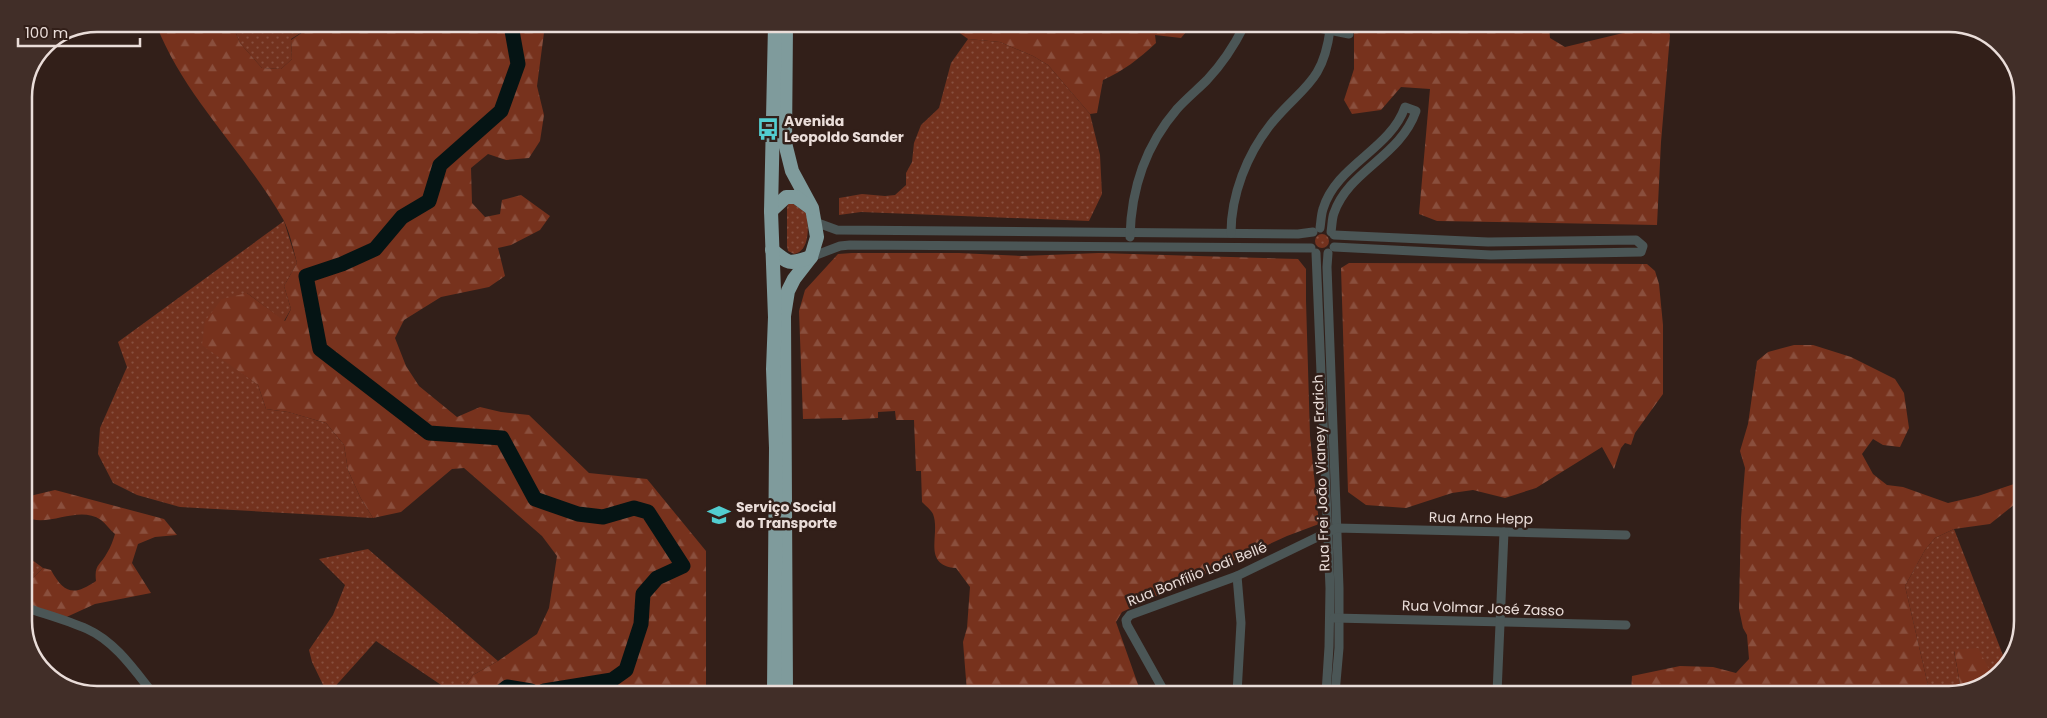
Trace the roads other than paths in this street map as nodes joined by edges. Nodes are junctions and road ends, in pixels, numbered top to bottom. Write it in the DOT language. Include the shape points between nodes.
graph roads {
  1 [pos="776,33"];
  2 [pos="786,33"];
  3 [pos="1240,33"];
  4 [pos="1329,33"];
  5 [pos="1344,33"];
  6 [pos="1349,34"];
  7 [pos="771,210"];
  8 [pos="814,215"];
  9 [pos="1316,230"];
  10 [pos="1130,233"];
  11 [pos="1231,234"];
  12 [pos="1332,234"];
  13 [pos="1130,246"];
  14 [pos="772,250"];
  15 [pos="1314,250"];
  16 [pos="1331,250"];
  17 [pos="811,257"];
  18 [pos="1336,528"];
  19 [pos="1327,532"];
  20 [pos="1504,532"];
  21 [pos="1626,535"];
  22 [pos="1236,576"];
  23 [pos="33,610"];
  24 [pos="1330,618"];
  25 [pos="1340,618"];
  26 [pos="1500,622"];
  27 [pos="1626,626"];
  28 [pos="147,686"];
  29 [pos="774,686"];
  30 [pos="786,686"];
  31 [pos="1161,686"];
  32 [pos="1237,686"];
  33 [pos="1326,686"];
  34 [pos="1336,686"];
  35 [pos="1497,686"];
  1 -- 7 [label="highway"];
  2 -- 8 [label="highway" via="785,143 792,171"];
  3 -- 10 [label="street" via="1223,61 1177,109 1154,141 1139,176"];
  4 -- 11 [label="street" via="1325,57 1315,77 1270,125 1250,157 1237,192"];
  5 -- 6 [label="street"];
  7 -- 8 [label="highway" via="786,197 796,197"];
  7 -- 14 [label="highway"];
  8 -- 10 [label="street" via="837,230"];
  8 -- 17 [label="highway" via="817,237"];
  9 -- 11 [label="street" via="1298,234"];
  9 -- 12 [label="street"];
  9 -- 12 [label="street" via="1332,192 1352,168 1392,132 1405,107 1416,111 1401,139 1359,177 1342,198 1333,214"];
  9 -- 15 [label="street, Rua Frei João Vianey Erdrich" via="1309,240"];
  10 -- 11 [label="street"];
  10 -- 13 [label="street"];
  12 -- 16 [label="street, Rua Frei João Vianey Erdrich"];
  12 -- 16 [label="street" via="1488,242 1636,240 1643,246 1641,252 1491,254"];
  13 -- 15 [label="street"];
  13 -- 17 [label="street" via="850,245"];
  14 -- 17 [label="highway" via="790,262"];
  14 -- 29 [label="highway" via="776,448"];
  15 -- 16 [label="street"];
  15 -- 19 [label="street, Rua Frei João Vianey Erdrich"];
  16 -- 18 [label="street, Rua Frei João Vianey Erdrich" via="1327,267"];
  17 -- 30 [label="highway" via="788,291 784,316"];
  18 -- 19 [label="street, Rua Bonfílio Lodi Bellé"];
  18 -- 20 [label="street, Rua Arno Hepp"];
  18 -- 25 [label="street, Rua Frei João Vianey Erdrich"];
  19 -- 22 [label="street, Rua Bonfílio Lodi Bellé"];
  19 -- 24 [label="street, Rua Frei João Vianey Erdrich"];
  20 -- 21 [label="street, Rua Arno Hepp"];
  20 -- 26 [label="street"];
  22 -- 31 [label="street, Rua Bonfílio Lodi Bellé" via="1128,616 1127,625"];
  22 -- 32 [label="street" via="1241,623"];
  23 -- 28 [label="street" via="87,629 108,642"];
  24 -- 25 [label="street, Rua Volmar José Zasso"];
  24 -- 33 [label="street, Rua Frei João Vianey Erdrich"];
  25 -- 26 [label="street, Rua Volmar José Zasso"];
  25 -- 34 [label="street, Rua Frei João Vianey Erdrich"];
  26 -- 27 [label="street, Rua Volmar José Zasso"];
  26 -- 35 [label="street"];
}
